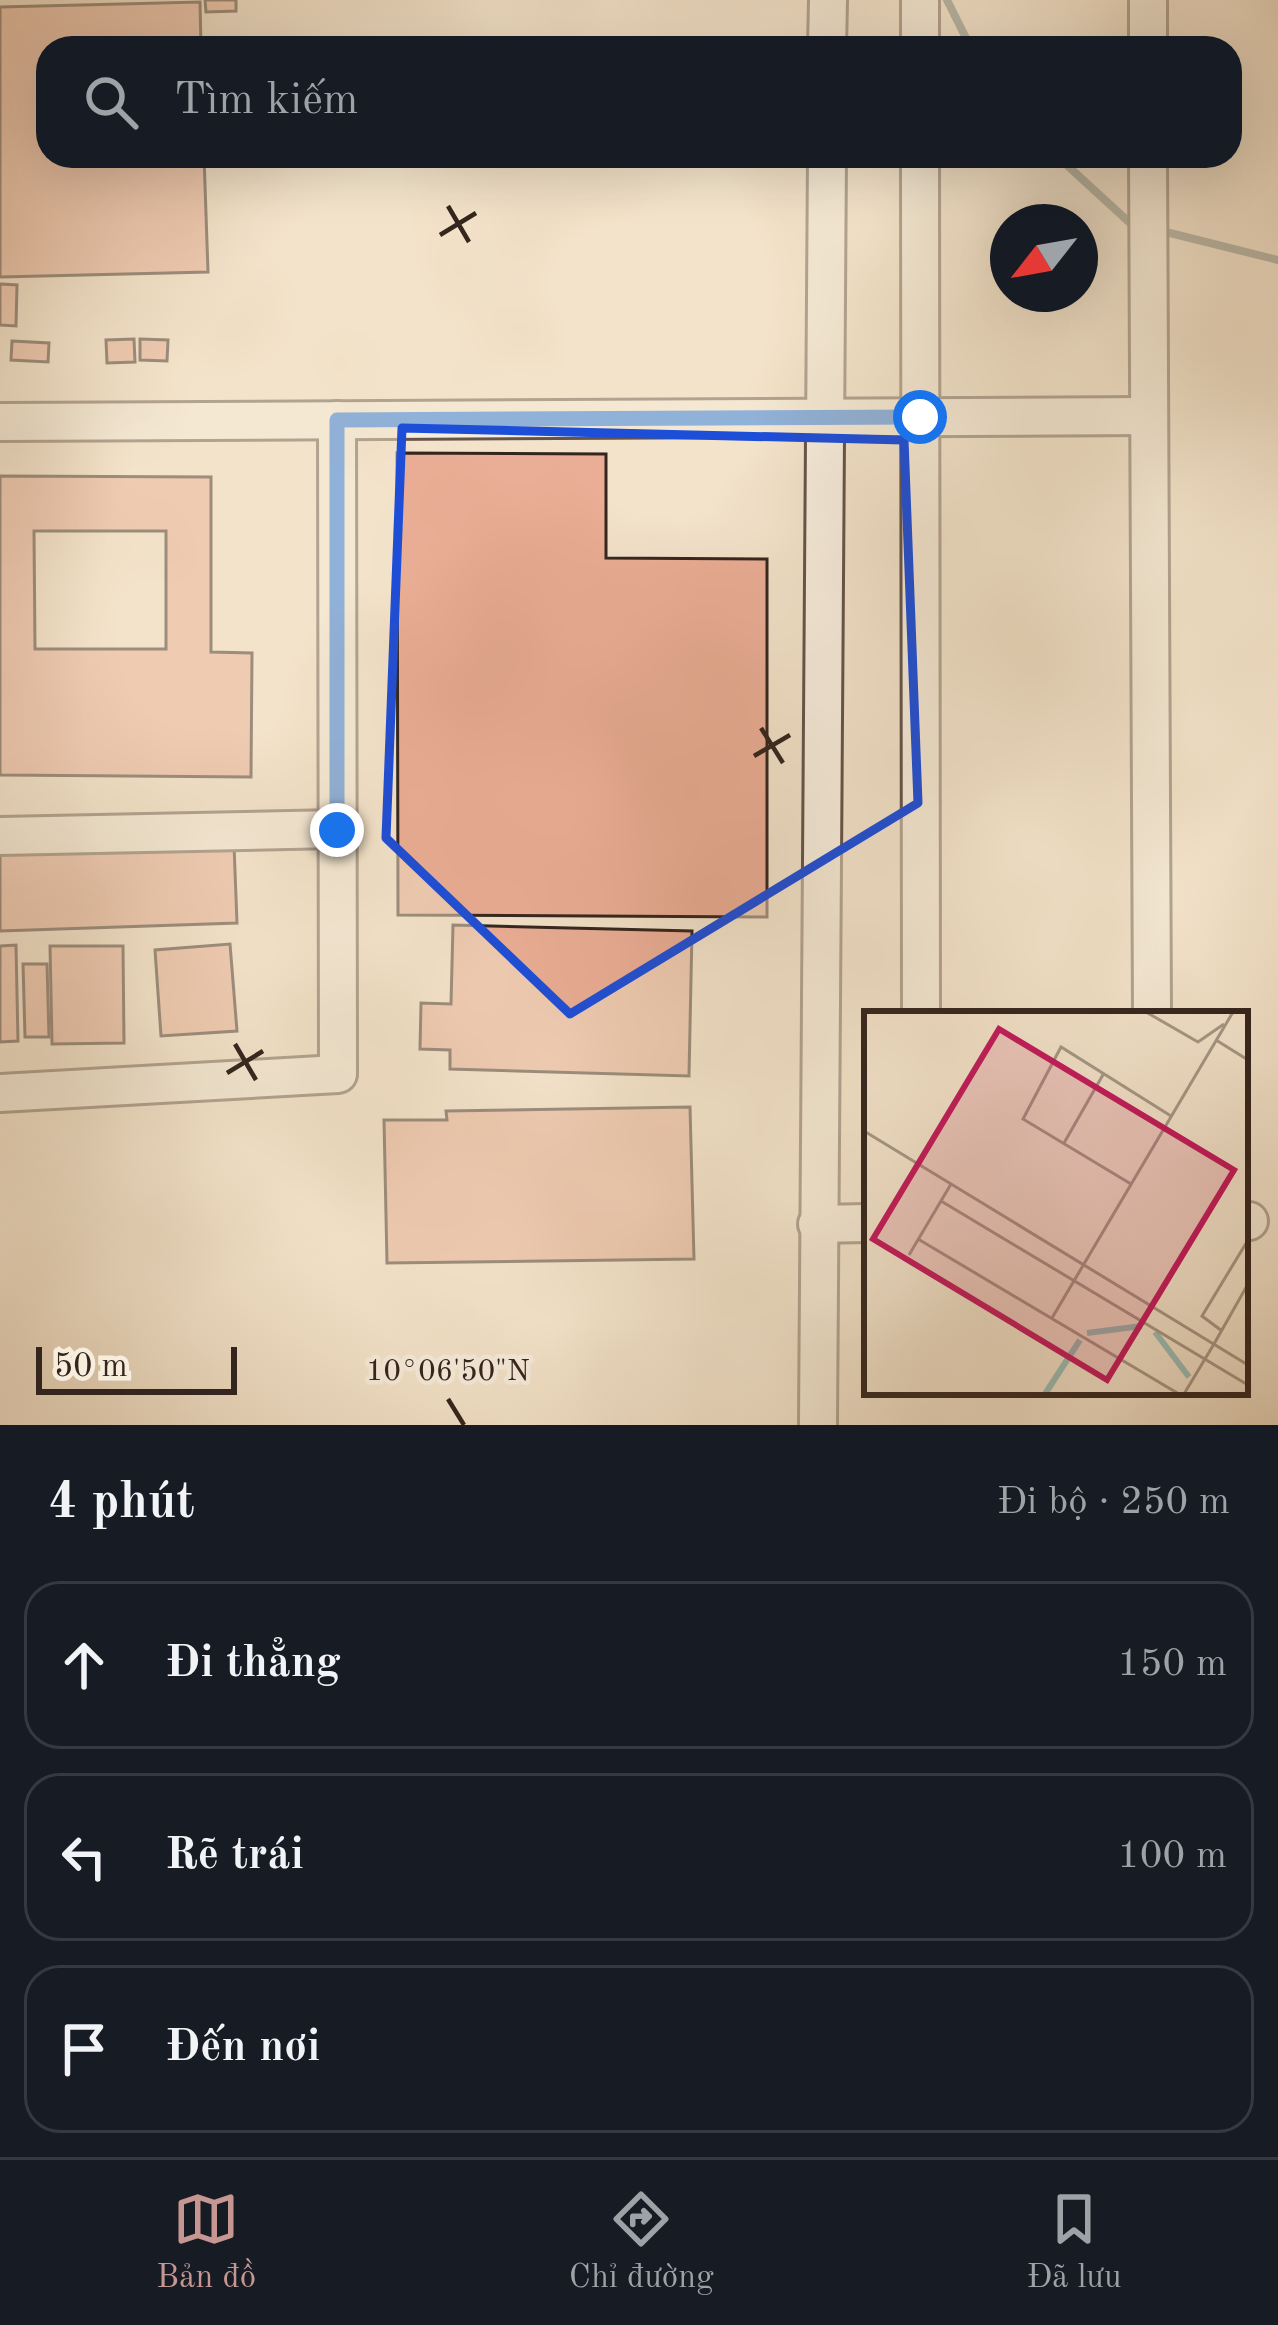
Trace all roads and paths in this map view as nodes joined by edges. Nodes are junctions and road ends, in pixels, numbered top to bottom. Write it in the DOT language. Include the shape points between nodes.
graph roads {
  1 [pos="828,0"];
  2 [pos="920,0"];
  3 [pos="1148,0"];
  4 [pos="827,36"];
  5 [pos="920,36"];
  6 [pos="1148,36"];
  7 [pos="826,168"];
  8 [pos="920,168"];
  9 [pos="1148,168"];
  10 [pos="1149,416"];
  11 [pos="824,417"];
  12 [pos="920,417"];
  13 [pos="337,420"];
  14 [pos="0,422"];
  15 [pos="337,830"];
  16 [pos="0,836"];
  17 [pos="921,1011"];
  18 [pos="1152,1011"];
  19 [pos="0,1093"];
  20 [pos="864,1223"];
  21 [pos="818,1224"];
  22 [pos="818,1425"];
  1 -- 4 [label="street"];
  2 -- 5 [label="street"];
  3 -- 6 [label="street"];
  7 -- 11 [label="street"];
  8 -- 12 [label="street"];
  9 -- 10 [label="street"];
  10 -- 12 [label="street"];
  10 -- 18 [label="street"];
  11 -- 12 [label="street"];
  11 -- 13 [label="street"];
  11 -- 21 [label="street"];
  12 -- 17 [label="street"];
  13 -- 14 [label="street"];
  13 -- 15 [label="street"];
  15 -- 16 [label="street"];
  15 -- 19 [label="street" via="338,1074"];
  20 -- 21 [label="street"];
  21 -- 22 [label="street"];
}
